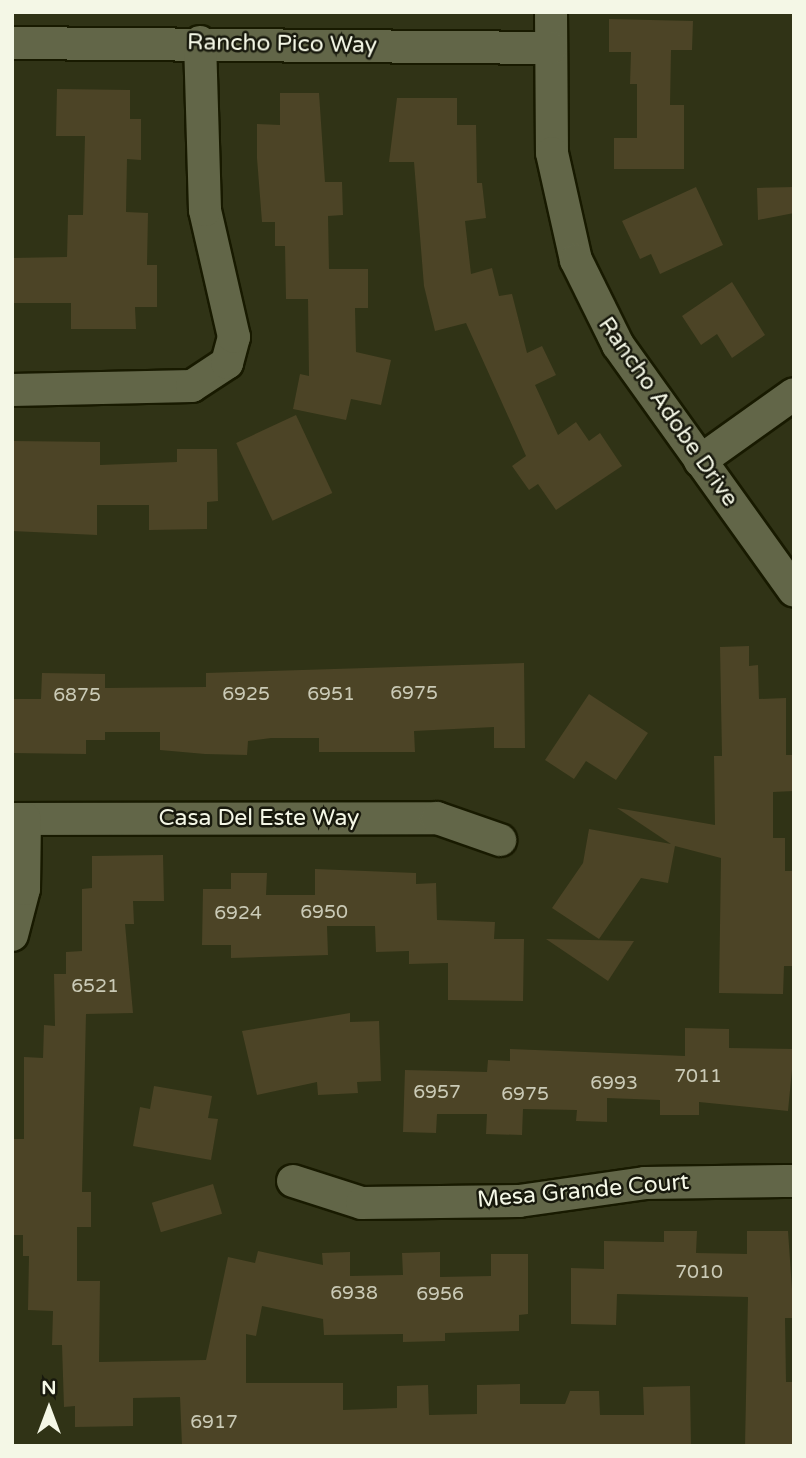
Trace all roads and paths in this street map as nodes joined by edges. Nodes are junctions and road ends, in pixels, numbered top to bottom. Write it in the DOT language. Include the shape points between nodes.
graph roads {
  1 [pos="551,12"];
  2 [pos="200,42"];
  3 [pos="12,43"];
  4 [pos="551,48"];
  5 [pos="12,390"];
  6 [pos="794,394"];
  7 [pos="701,461"];
  8 [pos="794,591"];
  9 [pos="19,819"];
  10 [pos="500,840"];
  11 [pos="12,935"];
  12 [pos="293,1181"];
  13 [pos="794,1181"];
  1 -- 4 [label="street, Rancho Adobe Drive"];
  2 -- 3 [label="street, Rancho Pico Way"];
  2 -- 4 [label="street, Rancho Pico Way"];
  2 -- 5 [label="street" via="205,210 234,337 227,363 192,386"];
  4 -- 7 [label="street, Rancho Adobe Drive" via="552,153 576,260 618,345"];
  6 -- 7 [label="street"];
  7 -- 8 [label="street, Rancho Adobe Drive"];
  9 -- 10 [label="street, Casa Del Este Way" via="437,818"];
  9 -- 11 [label="street" via="24,889"];
  12 -- 13 [label="street, Mesa Grande Court" via="362,1203 519,1201 645,1183"];
}
